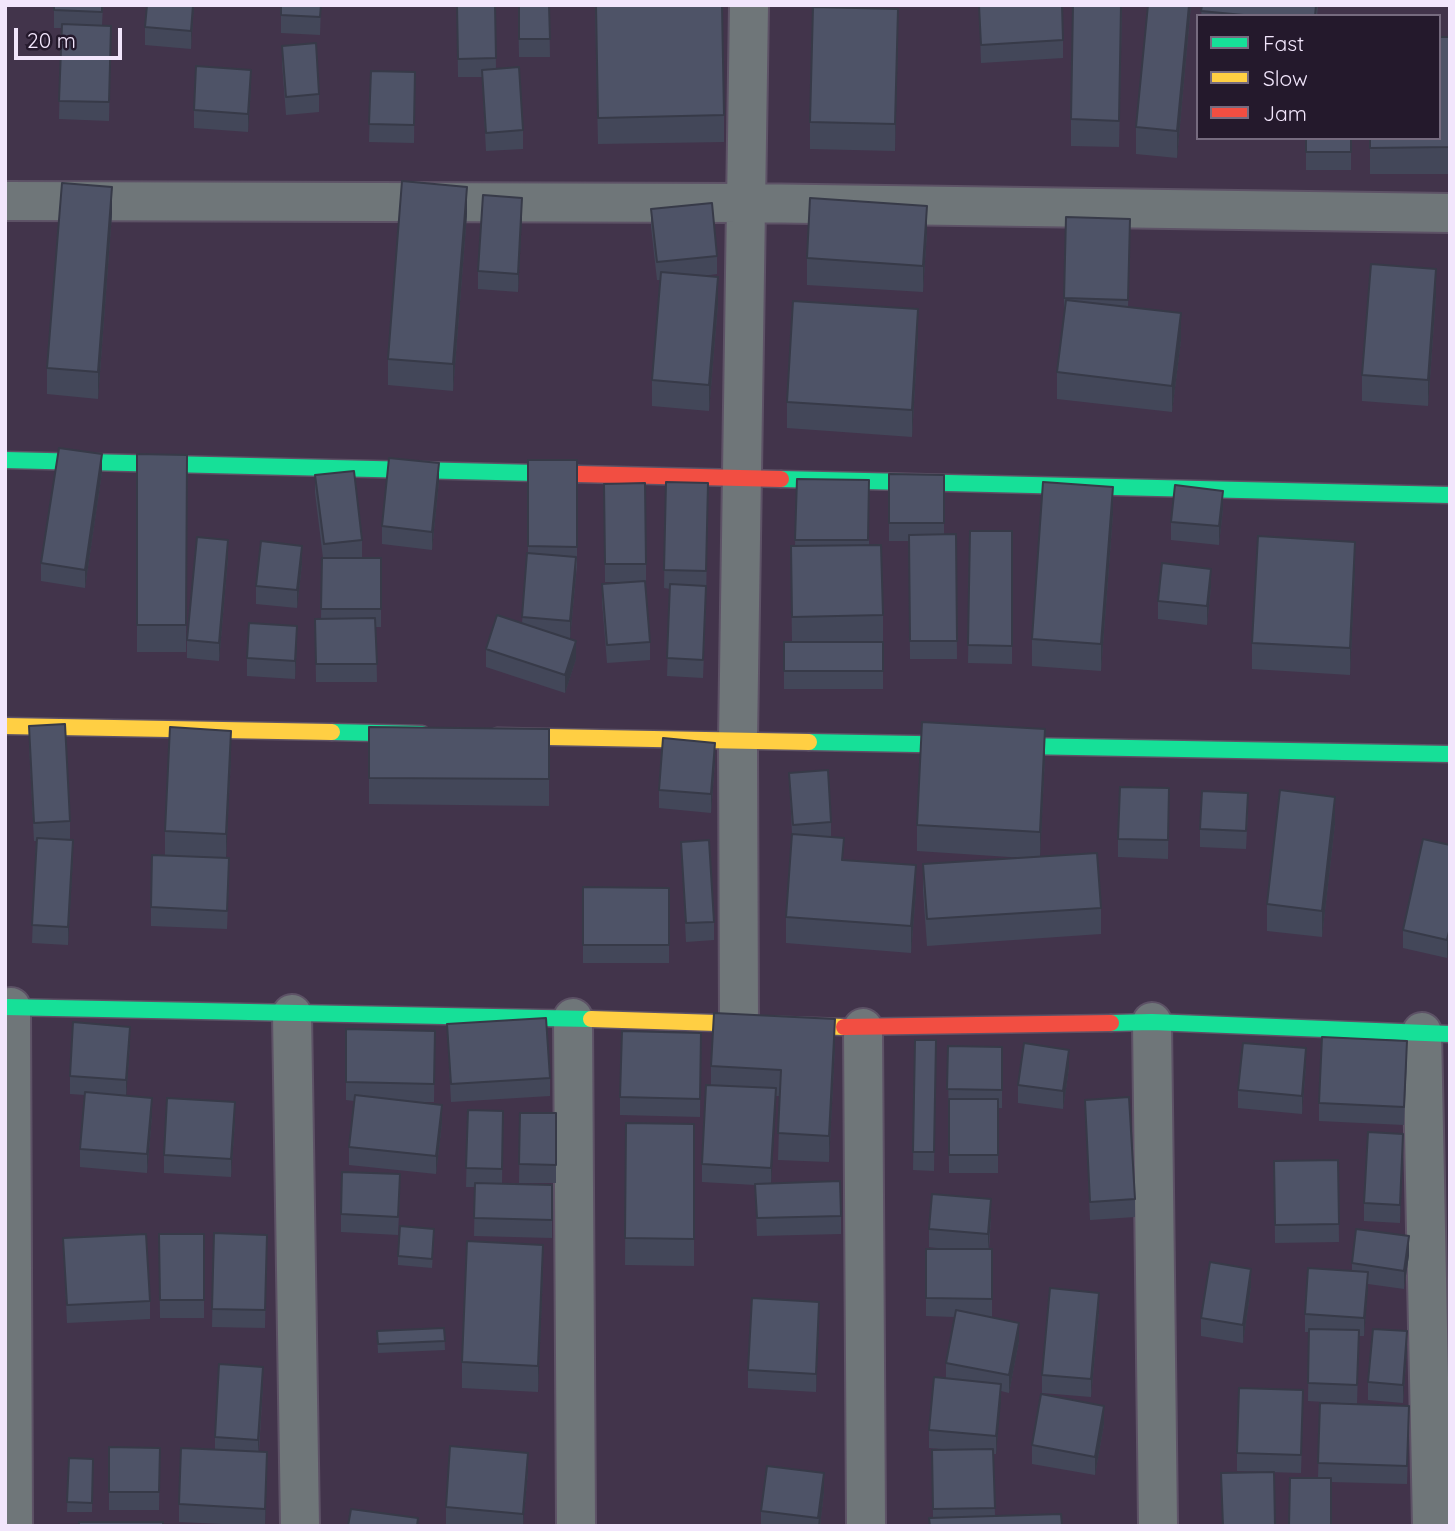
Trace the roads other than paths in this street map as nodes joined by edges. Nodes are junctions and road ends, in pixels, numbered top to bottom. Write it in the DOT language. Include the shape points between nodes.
graph roads {
  1 [pos="749,5"];
  2 [pos="5,201"];
  3 [pos="746,203"];
  4 [pos="1450,214"];
  5 [pos="5,460"];
  6 [pos="741,478"];
  7 [pos="1450,495"];
  8 [pos="5,726"];
  9 [pos="434,734"];
  10 [pos="475,735"];
  11 [pos="738,740"];
  12 [pos="1450,754"];
  13 [pos="8,1007"];
  14 [pos="292,1014"];
  15 [pos="573,1018"];
  16 [pos="1152,1022"];
  17 [pos="739,1024"];
  18 [pos="863,1028"];
  19 [pos="1436,1033"];
  20 [pos="13,1526"];
  21 [pos="300,1526"];
  22 [pos="576,1526"];
  23 [pos="866,1526"];
  24 [pos="1158,1526"];
  25 [pos="1432,1526"];
  1 -- 3 [label="street"];
  2 -- 3 [label="street"];
  3 -- 4 [label="street"];
  3 -- 6 [label="street"];
  5 -- 6 [label="street"];
  6 -- 7 [label="street"];
  6 -- 11 [label="street"];
  8 -- 9 [label="street"];
  10 -- 11 [label="street"];
  11 -- 12 [label="street"];
  11 -- 17 [label="street"];
  13 -- 14 [label="street"];
  13 -- 20 [label="street"];
  14 -- 15 [label="street"];
  14 -- 21 [label="street"];
  15 -- 17 [label="street"];
  15 -- 22 [label="street"];
  16 -- 18 [label="street"];
  16 -- 19 [label="street"];
  16 -- 24 [label="street"];
  17 -- 18 [label="street"];
  18 -- 23 [label="street"];
  19 -- 25 [label="street"];
}
